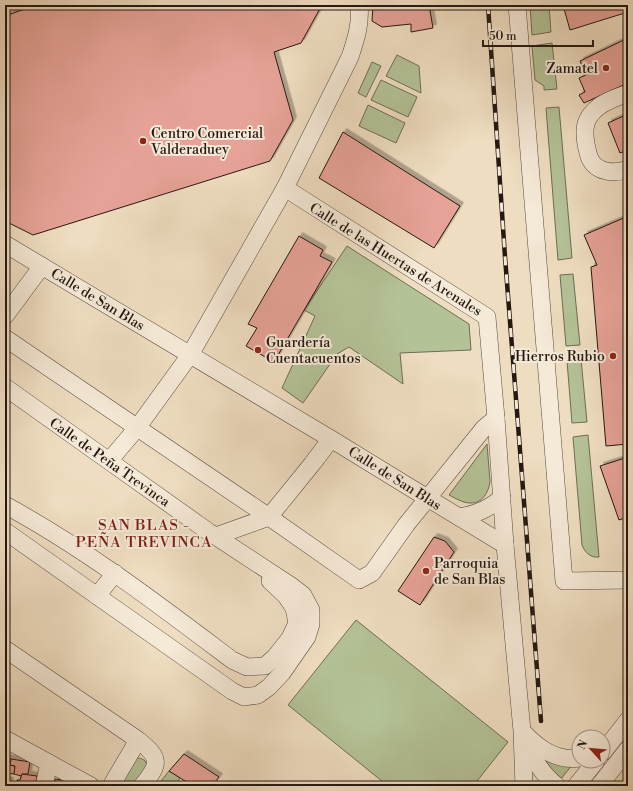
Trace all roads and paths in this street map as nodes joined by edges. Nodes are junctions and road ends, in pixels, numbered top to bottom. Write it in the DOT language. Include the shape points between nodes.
graph roads {
  1 [pos="359,5"];
  2 [pos="517,5"];
  3 [pos="628,93"];
  4 [pos="628,168"];
  5 [pos="285,188"];
  6 [pos="5,244"];
  7 [pos="42,266"];
  8 [pos="5,316"];
  9 [pos="5,338"];
  10 [pos="190,355"];
  11 [pos="5,387"];
  12 [pos="496,418"];
  13 [pos="136,428"];
  14 [pos="331,439"];
  15 [pos="109,461"];
  16 [pos="502,498"];
  17 [pos="428,499"];
  18 [pos="5,505"];
  19 [pos="269,517"];
  20 [pos="459,517"];
  21 [pos="5,531"];
  22 [pos="216,536"];
  23 [pos="506,545"];
  24 [pos="115,574"];
  25 [pos="628,580"];
  26 [pos="97,596"];
  27 [pos="5,649"];
  28 [pos="289,650"];
  29 [pos="628,720"];
  30 [pos="522,731"];
  31 [pos="5,739"];
  32 [pos="138,740"];
  33 [pos="611,741"];
  34 [pos="628,749"];
  35 [pos="571,759"];
  36 [pos="49,763"];
  37 [pos="589,769"];
  38 [pos="44,786"];
  39 [pos="91,786"];
  40 [pos="111,786"];
  41 [pos="142,786"];
  42 [pos="524,786"];
  43 [pos="557,786"];
  44 [pos="576,786"];
  45 [pos="599,786"];
  1 -- 5 [label="street" via="357,38 350,57"];
  2 -- 25 [label="street" via="564,581"];
  3 -- 4 [label="street" via="597,107 589,116 585,128 588,155 594,165 611,172"];
  5 -- 10 [label="street"];
  5 -- 12 [label="street, Calle de las Huertas de Arenales" via="487,317"];
  6 -- 7 [label="street, Calle de San Blas"];
  7 -- 8 [label="street"];
  7 -- 10 [label="street, Calle de San Blas"];
  9 -- 13 [label="street"];
  10 -- 13 [label="street"];
  10 -- 14 [label="street, Calle de San Blas"];
  11 -- 15 [label="street, Calle de Peña Trevinca"];
  12 -- 16 [label="street, Calle de las Huertas de Arenales"];
  12 -- 17 [label="street" via="484,428"];
  13 -- 15 [label="street"];
  13 -- 19 [label="street"];
  14 -- 17 [label="street, Calle de San Blas"];
  14 -- 19 [label="street"];
  15 -- 22 [label="street, Calle de Peña Trevinca"];
  16 -- 20 [label="street" via="478,513"];
  16 -- 23 [label="street, Calle de las Huertas de Arenales"];
  17 -- 19 [label="street" via="406,524 372,573 359,580"];
  17 -- 20 [label="street, Calle de San Blas"];
  18 -- 24 [label="street, Calle de Peña Trevinca"];
  19 -- 22 [label="street"];
  20 -- 23 [label="street, Calle de San Blas"];
  21 -- 26 [label="street, Calle de Peña Trevinca"];
  22 -- 28 [label="street, Calle de Peña Trevinca" via="271,581 294,608 297,623 290,638"];
  23 -- 30 [label="street, Calle de las Huertas de Arenales"];
  24 -- 26 [label="street"];
  24 -- 28 [label="street, Calle de Peña Trevinca" via="232,660 248,667 265,666"];
  26 -- 28 [label="street, Calle de Peña Trevinca" via="244,697 258,695 270,687 282,673"];
  27 -- 32 [label="street"];
  29 -- 33 [label="street"];
  30 -- 35 [label="street" via="548,752 560,758"];
  30 -- 42 [label="street, Calle de las Huertas de Arenales"];
  30 -- 43 [label="street, Calle de las Huertas de Arenales" via="535,762"];
  31 -- 36 [label="street"];
  32 -- 40 [label="street"];
  32 -- 41 [label="street" via="153,753 156,764 154,771"];
  34 -- 45 [label="street"];
  36 -- 38 [label="street"];
  36 -- 39 [label="street"];
  37 -- 44 [label="street"];
}
